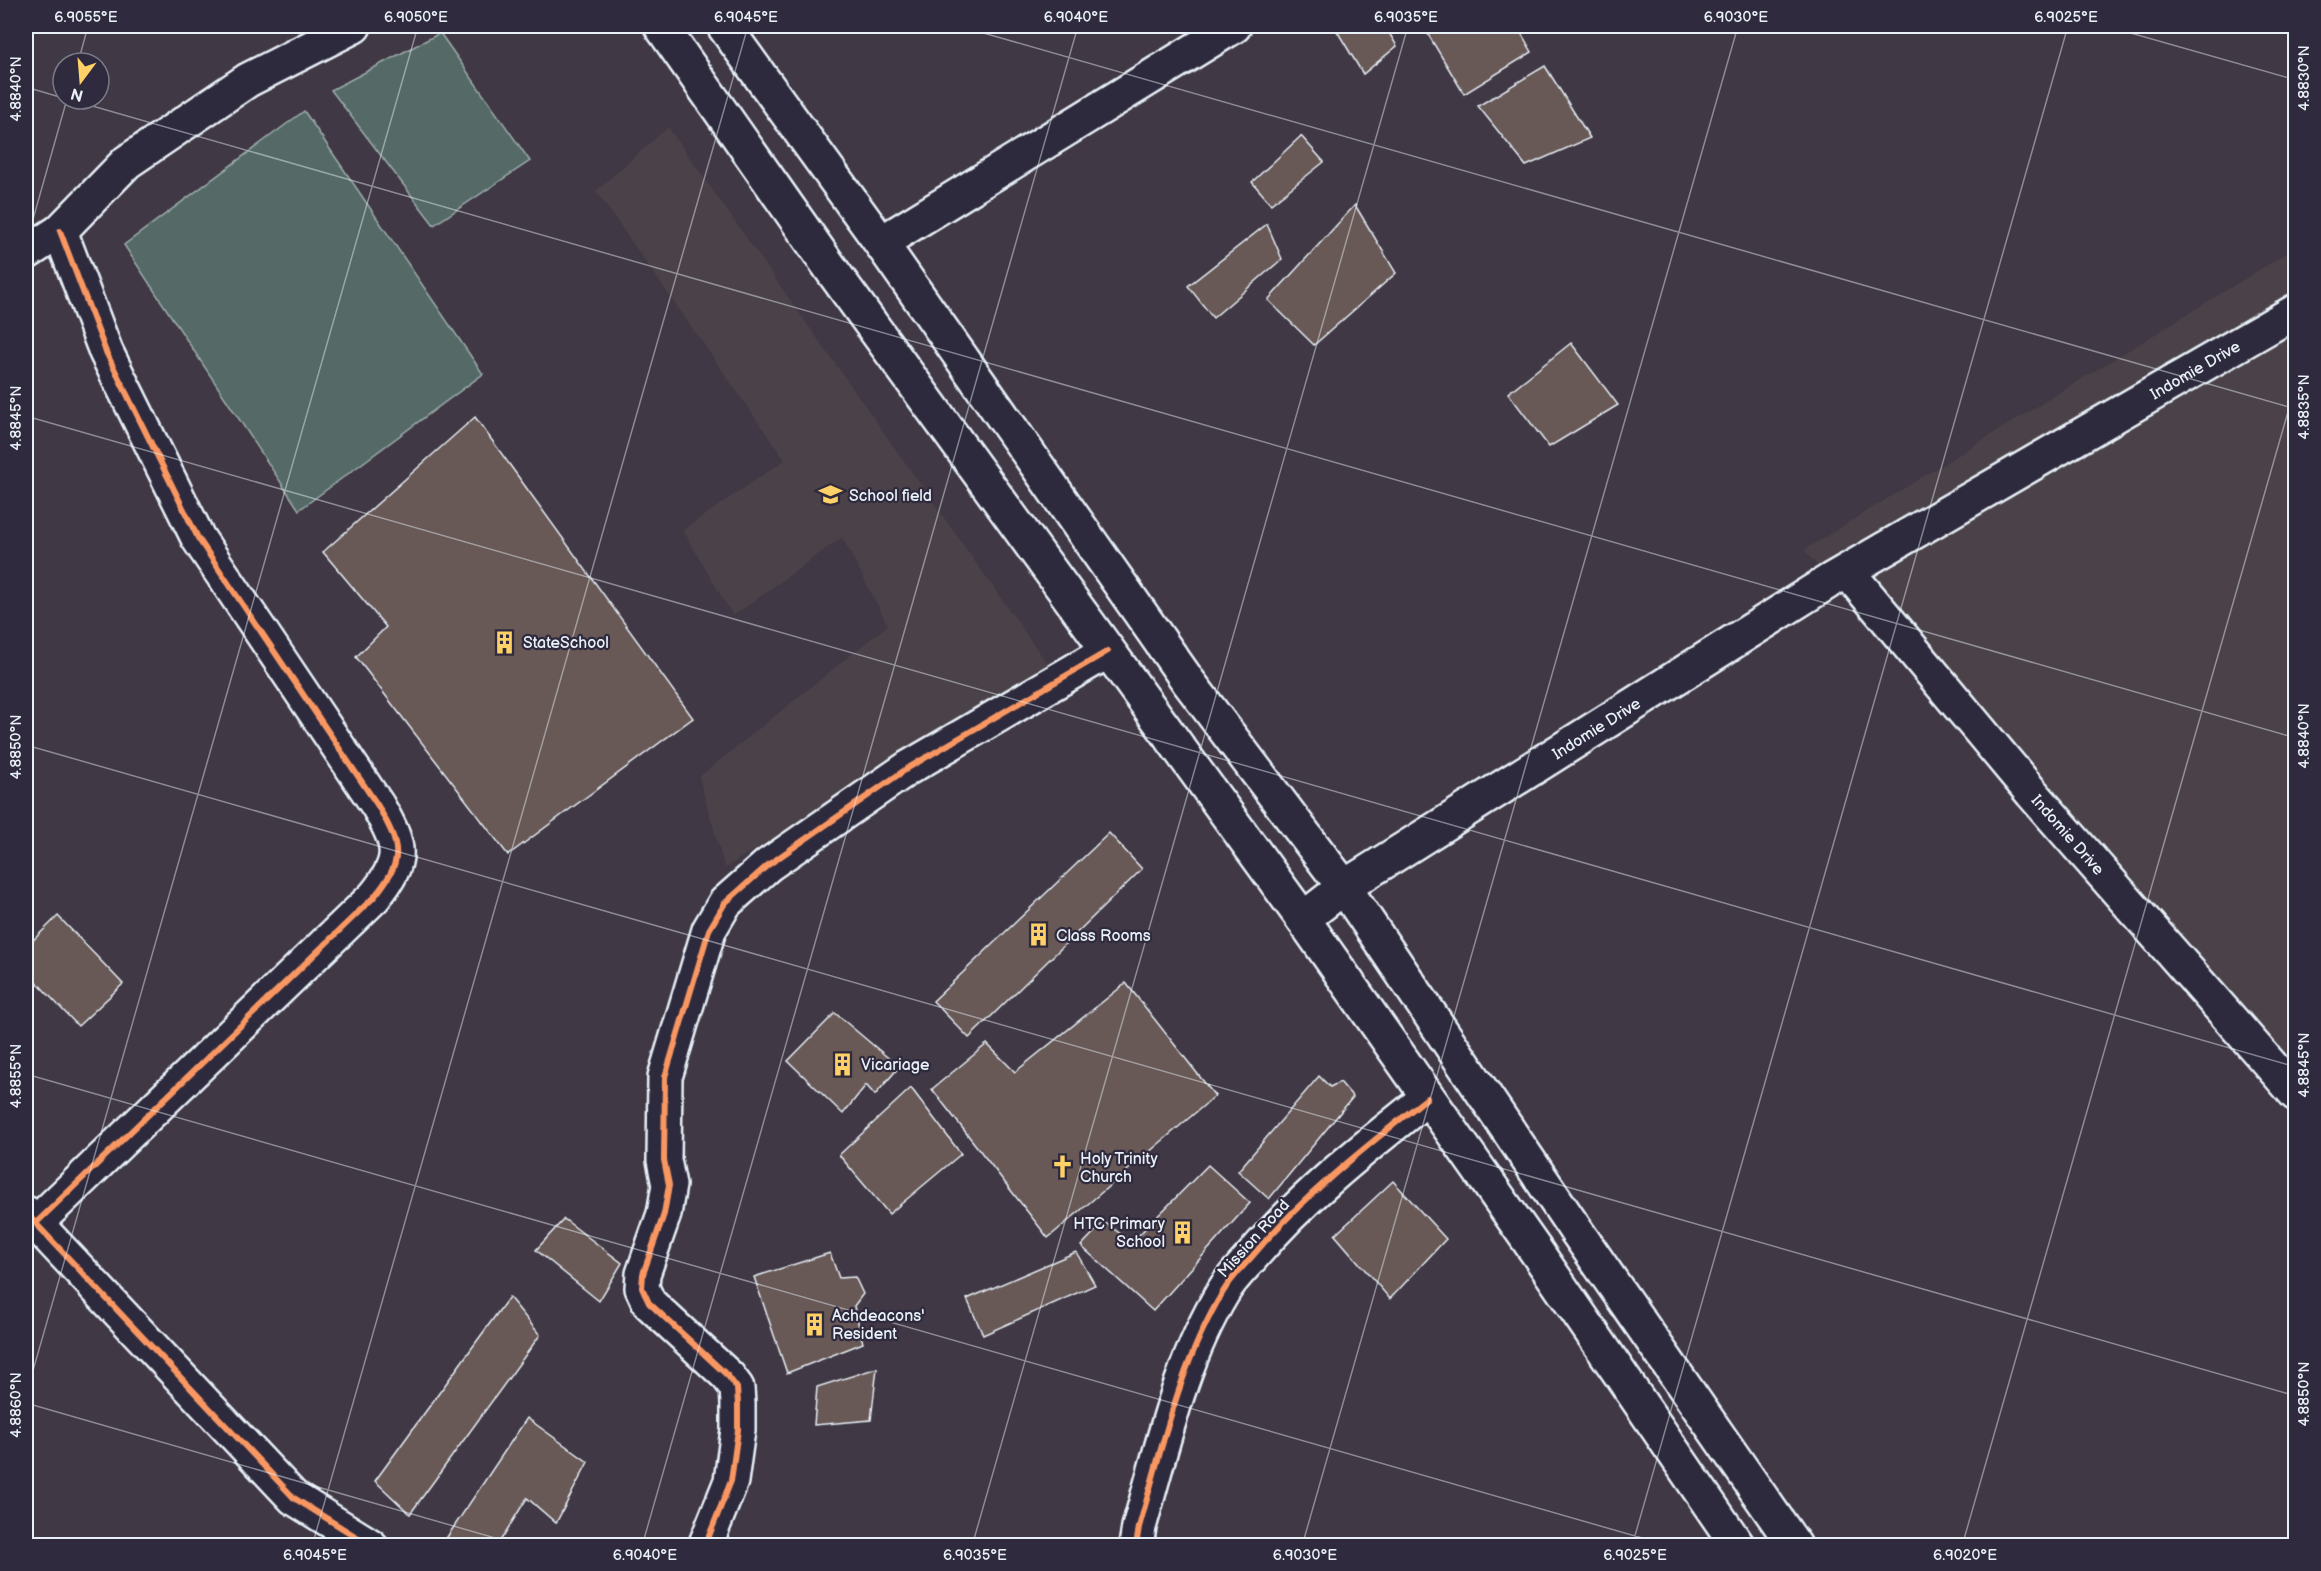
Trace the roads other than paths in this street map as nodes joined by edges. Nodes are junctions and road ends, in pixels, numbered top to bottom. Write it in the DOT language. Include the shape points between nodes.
graph roads {
  1 [pos="354,26"];
  2 [pos="661,26"];
  3 [pos="724,26"];
  4 [pos="1234,26"];
  5 [pos="60,231"];
  6 [pos="881,243"];
  7 [pos="26,253"];
  8 [pos="2295,311"];
  9 [pos="1846,571"];
  10 [pos="1108,651"];
  11 [pos="1344,887"];
  12 [pos="1303,919"];
  13 [pos="2295,1094"];
  14 [pos="1427,1098"];
  15 [pos="31,1218"];
  16 [pos="371,1545"];
  17 [pos="705,1545"];
  18 [pos="1136,1545"];
  19 [pos="1738,1545"];
  20 [pos="1795,1545"];
  1 -- 5 [label="street" via="248,80 127,162"];
  2 -- 10 [label="street"];
  3 -- 6 [label="street"];
  4 -- 6 [label="street"];
  5 -- 7 [label="street"];
  5 -- 15 [label="street" via="106,352 198,538 378,806 393,833 396,862 392,876 374,897"];
  6 -- 11 [label="street" via="1188,681"];
  8 -- 9 [label="street, Indomie Drive"];
  9 -- 11 [label="street, Indomie Drive"];
  9 -- 13 [label="street, Indomie Drive" via="2032,793"];
  10 -- 12 [label="street"];
  10 -- 17 [label="street" via="908,768 777,859 725,903 709,930 665,1077 664,1160 669,1185 642,1288 649,1303 737,1388 738,1430 731,1481"];
  11 -- 12 [label="street, Indomie Drive"];
  11 -- 20 [label="street"];
  12 -- 14 [label="street"];
  14 -- 18 [label="street, Mission Road" via="1349,1161 1278,1226 1224,1289 1201,1332 1172,1411"];
  14 -- 19 [label="street"];
  15 -- 16 [label="street" via="294,1498"];
}
